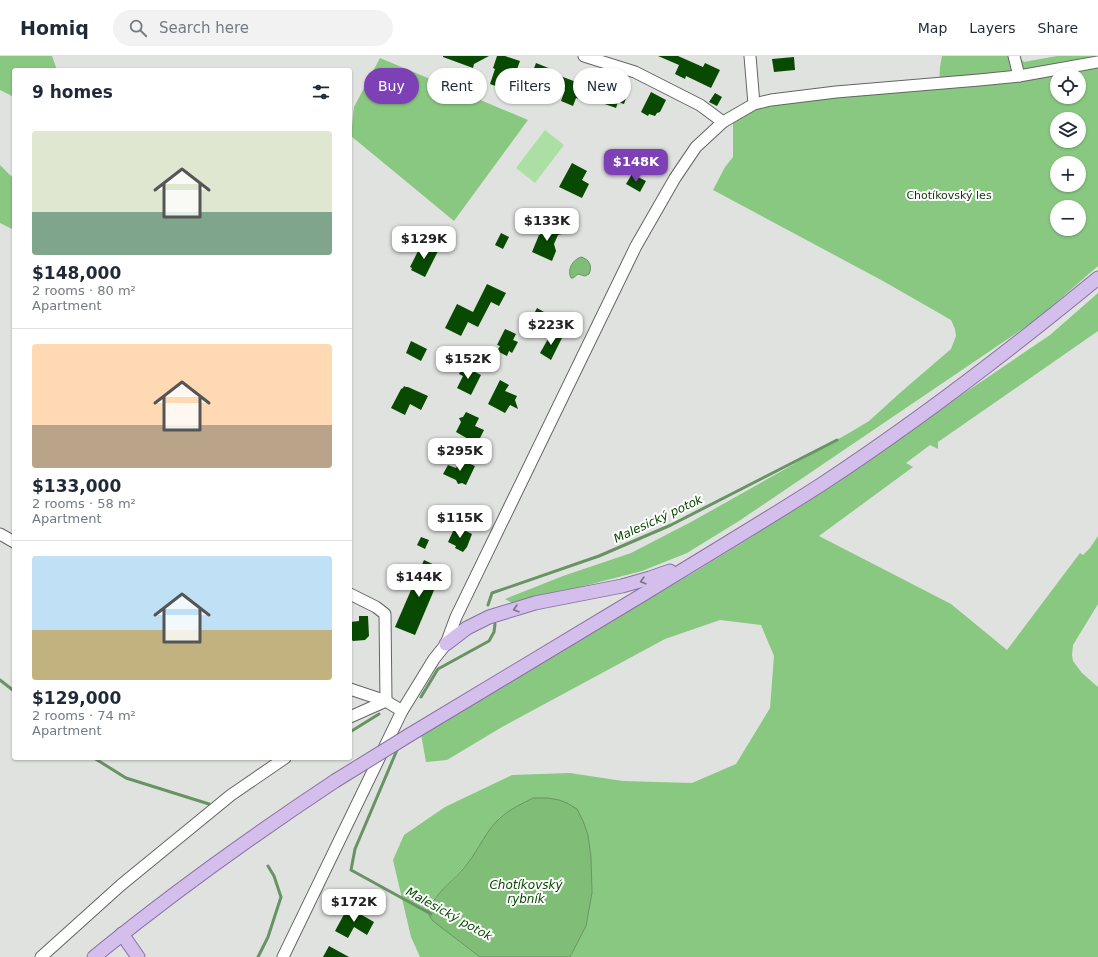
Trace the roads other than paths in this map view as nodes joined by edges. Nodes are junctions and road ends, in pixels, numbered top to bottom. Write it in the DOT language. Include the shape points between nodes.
graph roads {
  1 [pos="584,56"];
  2 [pos="750,56"];
  3 [pos="1014,56"];
  4 [pos="1098,62"];
  5 [pos="1019,76"];
  6 [pos="754,104"];
  7 [pos="723,122"];
  8 [pos="1098,278"];
  9 [pos="0,534"];
  10 [pos="12,541"];
  11 [pos="705,557"];
  12 [pos="352,595"];
  13 [pos="446,644"];
  14 [pos="352,690"];
  15 [pos="386,701"];
  16 [pos="402,711"];
  17 [pos="352,716"];
  18 [pos="282,760"];
  19 [pos="122,934"];
  20 [pos="41,957"];
  21 [pos="94,957"];
  22 [pos="138,957"];
  23 [pos="283,957"];
  1 -- 7 [label="street" via="635,72 700,105"];
  2 -- 6 [label="street"];
  3 -- 5 [label="street"];
  4 -- 5 [label="street"];
  5 -- 6 [label="street" via="836,92"];
  6 -- 7 [label="street"];
  7 -- 13 [label="street" via="696,148 675,178 636,246 456,617"];
  8 -- 11 [label="main road" via="973,377 887,440"];
  9 -- 10 [label="street"];
  11 -- 13 [label="main road, one-way" via="622,586 535,603 488,617 467,628"];
  11 -- 19 [label="main road, bridge" via="335,781 214,863"];
  12 -- 15 [label="street" via="385,614"];
  13 -- 16 [label="street"];
  14 -- 15 [label="street"];
  15 -- 16 [label="street"];
  15 -- 17 [label="street"];
  16 -- 23 [label="street"];
  18 -- 20 [label="street" via="231,795 121,885"];
  19 -- 21 [label="main road"];
  19 -- 22 [label="main road"];
}
